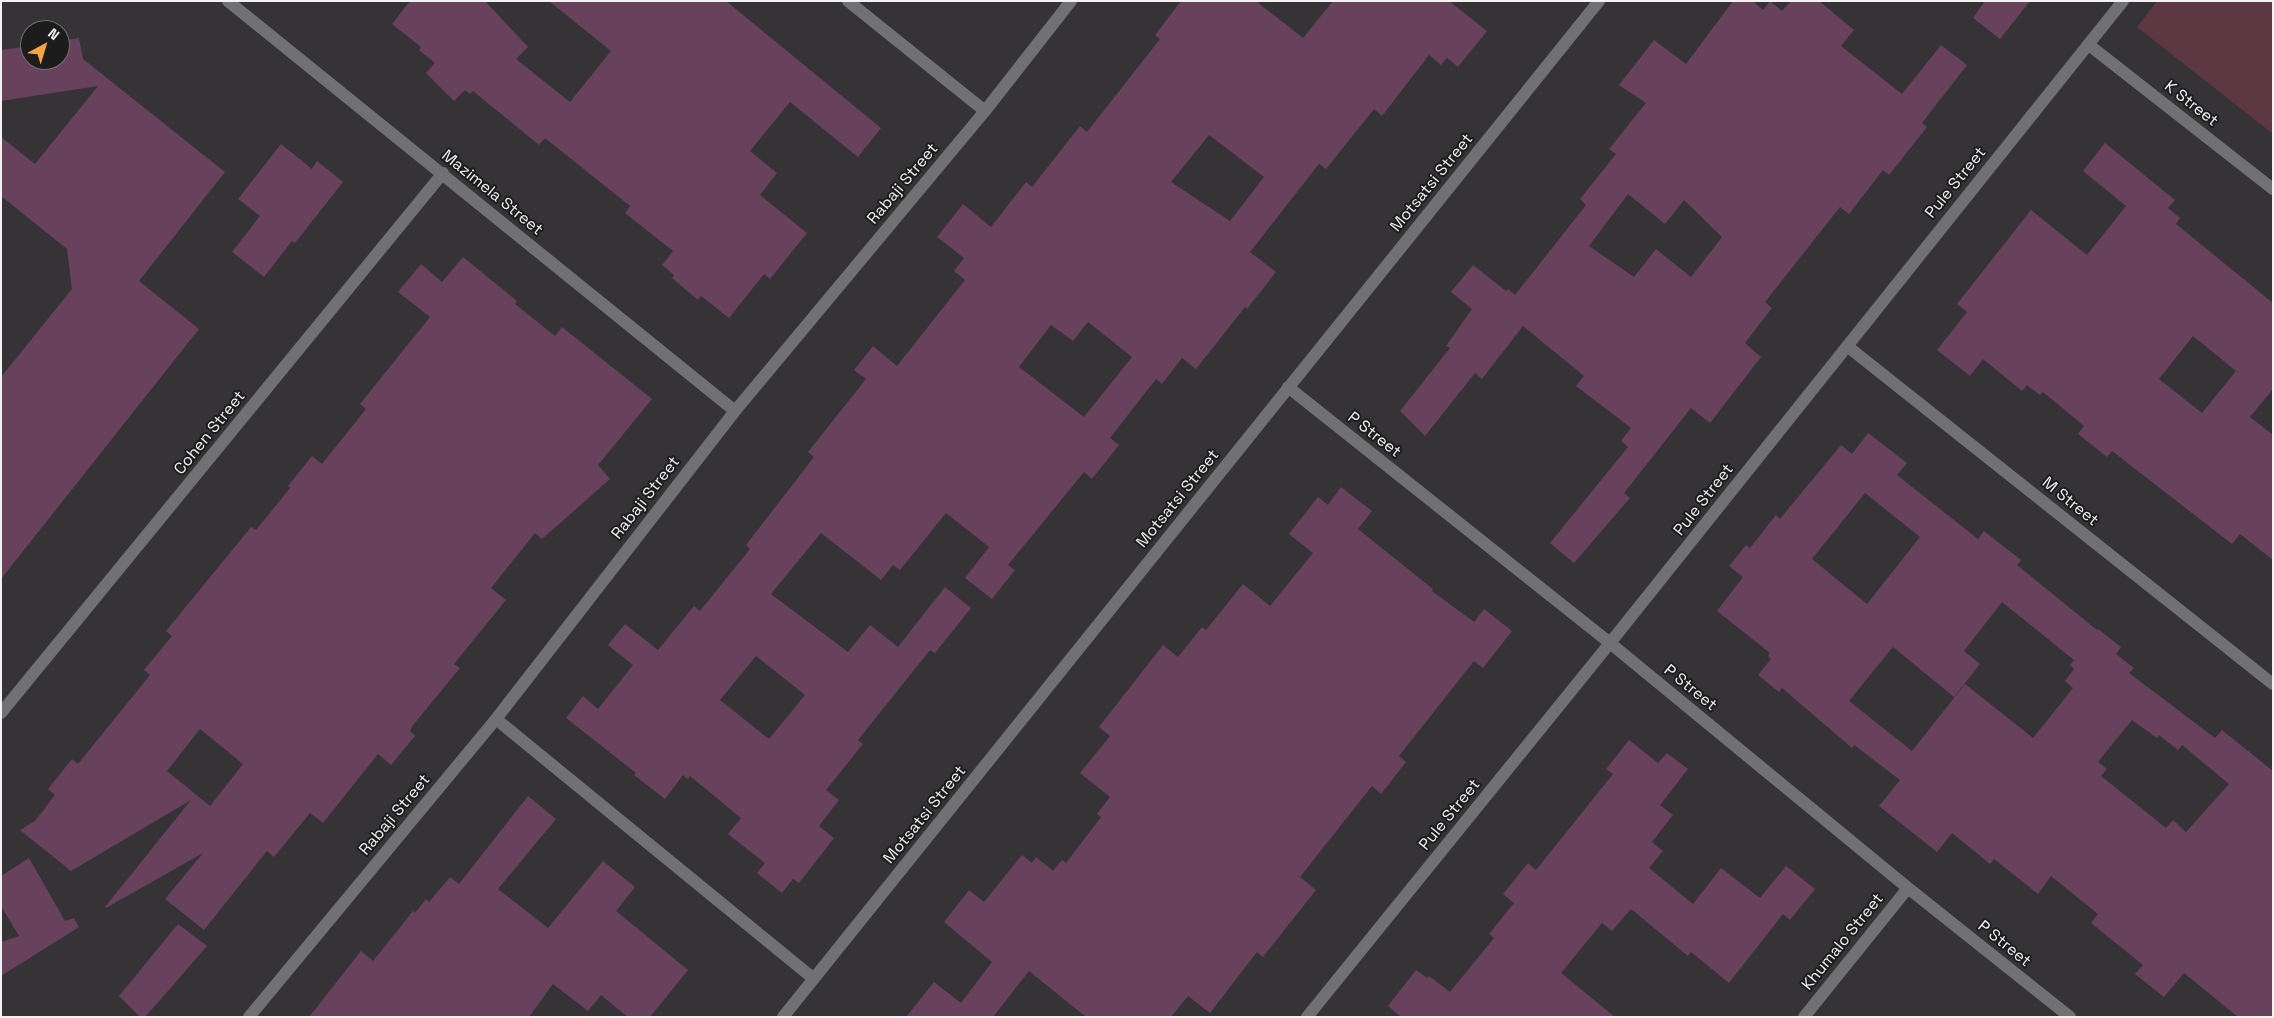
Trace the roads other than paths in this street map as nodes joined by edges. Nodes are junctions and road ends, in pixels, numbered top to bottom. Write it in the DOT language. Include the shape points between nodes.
graph roads {
  1 [pos="228,1"];
  2 [pos="848,1"];
  3 [pos="1071,1"];
  4 [pos="1599,1"];
  5 [pos="2123,1"];
  6 [pos="2088,45"];
  7 [pos="985,111"];
  8 [pos="443,173"];
  9 [pos="2273,189"];
  10 [pos="1847,346"];
  11 [pos="1288,387"];
  12 [pos="735,411"];
  13 [pos="1610,643"];
  14 [pos="2273,684"];
  15 [pos="1,713"];
  16 [pos="496,719"];
  17 [pos="1908,888"];
  18 [pos="814,979"];
  19 [pos="249,1017"];
  20 [pos="783,1017"];
  21 [pos="1307,1017"];
  22 [pos="1804,1017"];
  23 [pos="2070,1017"];
  1 -- 8 [label="street, Mazimela Street"];
  2 -- 7 [label="street"];
  3 -- 7 [label="street, Rabaji Street"];
  4 -- 11 [label="street, Motsatsi Street"];
  5 -- 6 [label="street, Pule Street"];
  6 -- 9 [label="street, K Street"];
  6 -- 10 [label="street, Pule Street"];
  7 -- 12 [label="street, Rabaji Street"];
  8 -- 12 [label="street, Mazimela Street"];
  8 -- 15 [label="street, Cohen Street"];
  10 -- 13 [label="street, Pule Street"];
  10 -- 14 [label="street, M Street"];
  11 -- 13 [label="street, P Street"];
  11 -- 18 [label="street, Motsatsi Street"];
  12 -- 16 [label="street, Rabaji Street"];
  13 -- 17 [label="street, P Street"];
  13 -- 21 [label="street, Pule Street"];
  16 -- 18 [label="street"];
  16 -- 19 [label="street, Rabaji Street"];
  17 -- 22 [label="street, Khumalo Street"];
  17 -- 23 [label="street, P Street"];
  18 -- 20 [label="street, Motsatsi Street"];
}
